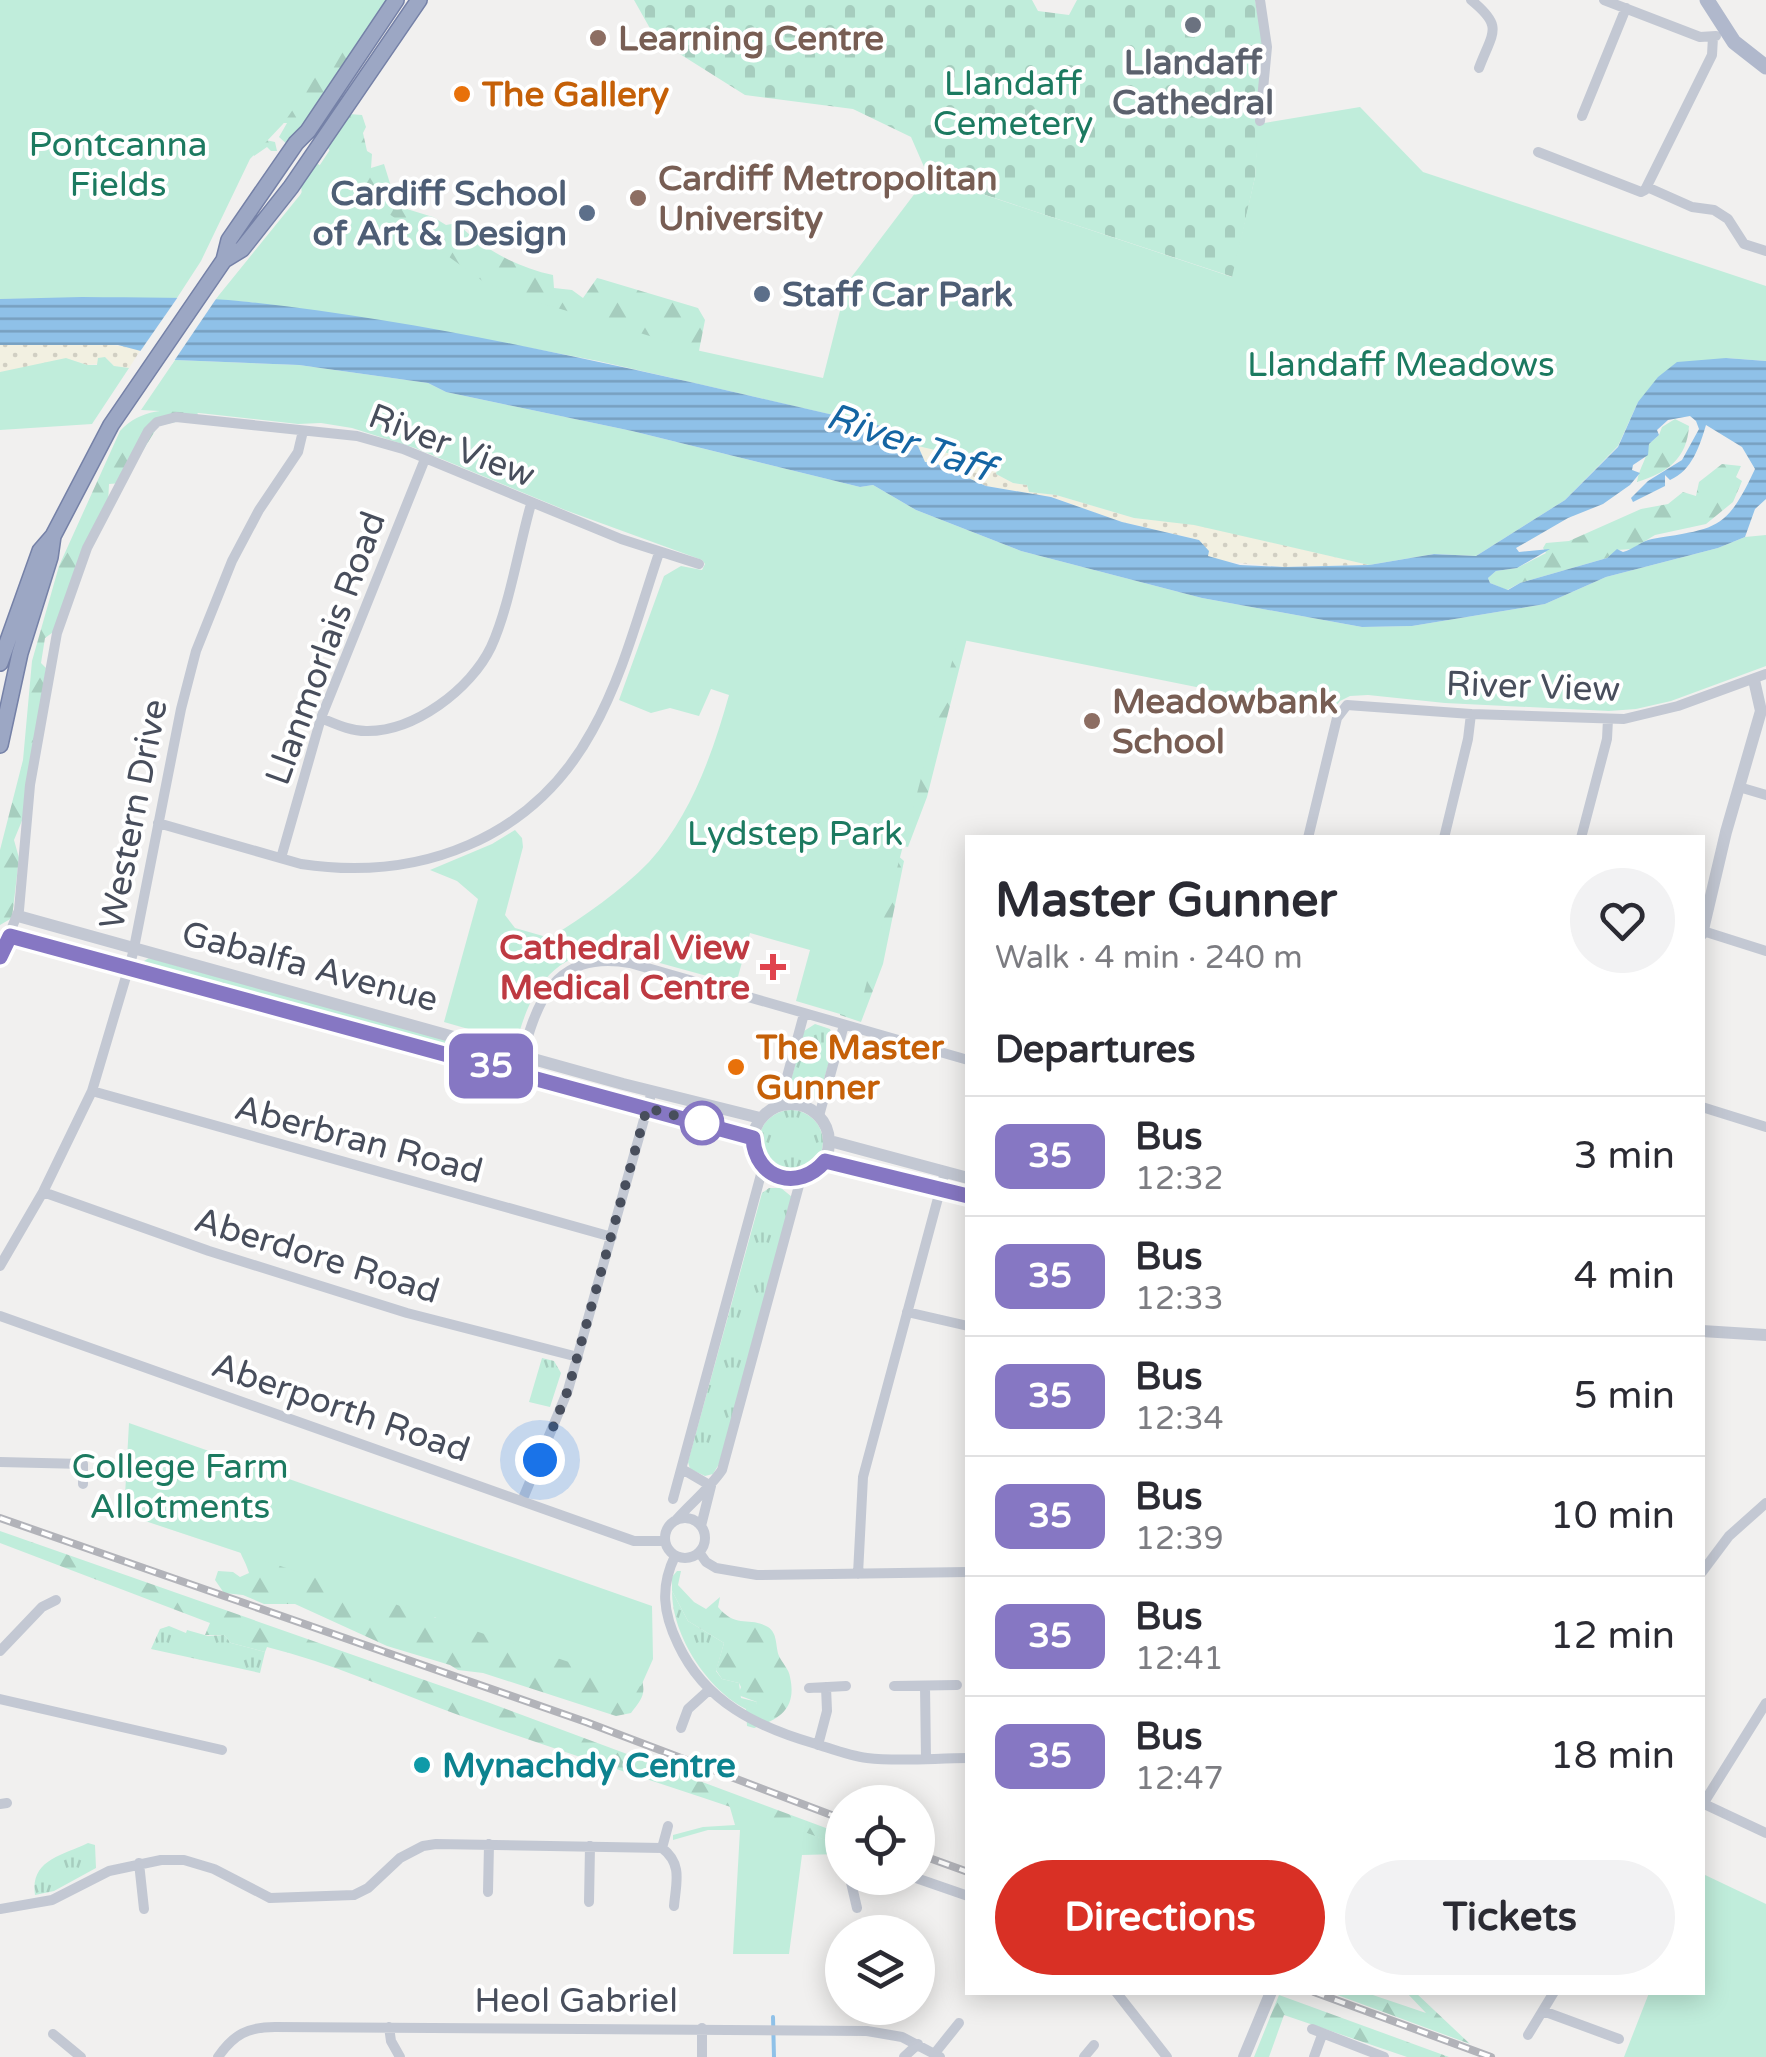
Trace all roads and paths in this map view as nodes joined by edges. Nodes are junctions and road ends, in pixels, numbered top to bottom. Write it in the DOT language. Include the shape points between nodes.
graph roads {
  1 [pos="396,0"];
  2 [pos="419,0"];
  3 [pos="1260,0"];
  4 [pos="1470,0"];
  5 [pos="1604,0"];
  6 [pos="1707,0"];
  7 [pos="1626,8"];
  8 [pos="1719,34"];
  9 [pos="1766,67"];
  10 [pos="1479,68"];
  11 [pos="1582,116"];
  12 [pos="1260,121"];
  13 [pos="1538,152"];
  14 [pos="1646,188"];
  15 [pos="1766,251"];
  16 [pos="224,260"];
  17 [pos="303,431"];
  18 [pos="425,458"];
  19 [pos="531,504"];
  20 [pos="53,536"];
  21 [pos="659,553"];
  22 [pos="700,564"];
  23 [pos="0,663"];
  24 [pos="1760,677"];
  25 [pos="1471,714"];
  26 [pos="322,718"];
  27 [pos="1608,719"];
  28 [pos="0,745"];
  29 [pos="1739,786"];
  30 [pos="1766,795"];
  31 [pos="158,823"];
  32 [pos="1309,835"];
  33 [pos="1445,835"];
  34 [pos="1582,835"];
  35 [pos="282,858"];
  36 [pos="18,916"];
  37 [pos="1705,924"];
  38 [pos="1705,933"];
  39 [pos="10,936"];
  40 [pos="134,949"];
  41 [pos="1766,952"];
  42 [pos="0,957"];
  43 [pos="129,968"];
  44 [pos="804,1014"];
  45 [pos="844,1025"];
  46 [pos="522,1055"];
  47 [pos="965,1059"];
  48 [pos="517,1074"];
  49 [pos="92,1091"];
  50 [pos="652,1091"];
  51 [pos="779,1106"];
  52 [pos="647,1108"];
  53 [pos="1705,1108"];
  54 [pos="819,1116"];
  55 [pos="760,1118"];
  56 [pos="1766,1127"];
  57 [pos="753,1138"];
  58 [pos="830,1141"];
  59 [pos="825,1161"];
  60 [pos="763,1168"];
  61 [pos="946,1172"];
  62 [pos="965,1177"];
  63 [pos="801,1178"];
  64 [pos="940,1190"];
  65 [pos="43,1192"];
  66 [pos="965,1195"];
  67 [pos="612,1237"];
  68 [pos="0,1266"];
  69 [pos="908,1312"];
  70 [pos="0,1316"];
  71 [pos="1705,1321"];
  72 [pos="965,1325"];
  73 [pos="1705,1331"];
  74 [pos="1725,1331"];
  75 [pos="1766,1335"];
  76 [pos="578,1357"];
  77 [pos="0,1462"];
  78 [pos="682,1469"];
  79 [pos="83,1484"];
  80 [pos="711,1486"];
  81 [pos="673,1499"];
  82 [pos="522,1500"];
  83 [pos="1766,1503"];
  84 [pos="676,1520"];
  85 [pos="701,1526"];
  86 [pos="665,1541"];
  87 [pos="699,1552"];
  88 [pos="675,1556"];
  89 [pos="1705,1568"];
  90 [pos="965,1572"];
  91 [pos="858,1574"];
  92 [pos="56,1600"];
  93 [pos="0,1651"];
  94 [pos="956,1685"];
  95 [pos="846,1686"];
  96 [pos="894,1686"];
  97 [pos="925,1686"];
  98 [pos="826,1687"];
  99 [pos="809,1688"];
  100 [pos="709,1690"];
  101 [pos="0,1699"];
  102 [pos="1766,1704"];
  103 [pos="681,1728"];
  104 [pos="818,1744"];
  105 [pos="222,1750"];
  106 [pos="926,1758"];
  107 [pos="965,1758"];
  108 [pos="1705,1800"];
  109 [pos="1705,1804"];
  110 [pos="668,1826"];
  111 [pos="1766,1833"];
  112 [pos="489,1844"];
  113 [pos="590,1846"];
  114 [pos="662,1848"];
  115 [pos="139,1863"];
  116 [pos="935,1885"];
  117 [pos="488,1892"];
  118 [pos="854,1895"];
  119 [pos="965,1895"];
  120 [pos="590,1902"];
  121 [pos="674,1906"];
  122 [pos="857,1908"];
  123 [pos="0,1909"];
  124 [pos="144,1909"];
  125 [pos="1119,1995"];
  126 [pos="1552,1995"];
  127 [pos="1269,1998"];
  128 [pos="1543,2011"];
  129 [pos="958,2023"];
  130 [pos="390,2028"];
  131 [pos="702,2028"];
  132 [pos="54,2034"];
  133 [pos="1528,2035"];
  134 [pos="1619,2040"];
  135 [pos="918,2044"];
  136 [pos="1094,2045"];
  137 [pos="937,2055"];
  138 [pos="80,2057"];
  139 [pos="218,2057"];
  140 [pos="400,2057"];
  141 [pos="702,2057"];
  142 [pos="904,2057"];
  143 [pos="1084,2057"];
  144 [pos="1167,2057"];
  145 [pos="1244,2057"];
  146 [pos="1314,2057"];
  147 [pos="1384,2057"];
  1 -- 16 [label="highway" via="229,240"];
  2 -- 16 [label="highway" via="291,186 242,249"];
  3 -- 12 [label="street" via="1267,47"];
  4 -- 10 [label="street" via="1491,16 1494,28"];
  5 -- 7 [label="street"];
  6 -- 8 [label="main road"];
  7 -- 8 [label="street" via="1700,37"];
  7 -- 11 [label="street"];
  8 -- 9 [label="main road"];
  8 -- 14 [label="street"];
  13 -- 14 [label="street" via="1641,192"];
  14 -- 15 [label="street" via="1714,210 1744,244"];
  16 -- 20 [label="highway" via="97,449"];
  17 -- 18 [label="street, River View" via="356,436"];
  17 -- 31 [label="street, Western Drive" via="298,452 246,533 210,612"];
  17 -- 36 [label="street, River View" via="176,417 148,431 88,548 57,634 30,785"];
  18 -- 19 [label="street, River View"];
  18 -- 26 [label="street, Llanmorlais Road"];
  19 -- 21 [label="street, River View"];
  19 -- 26 [label="street" via="494,638 469,676 429,711 400,725 366,731"];
  20 -- 23 [label="highway" via="40,551"];
  20 -- 28 [label="highway"];
  21 -- 22 [label="street, River View"];
  21 -- 35 [label="street" via="598,720 559,780 528,810 468,845 413,864 336,868"];
  24 -- 27 [label="street, River View" via="1658,712"];
  24 -- 29 [label="street" via="1760,711"];
  25 -- 27 [label="street, River View"];
  25 -- 32 [label="street, River View" via="1352,703 1342,709"];
  25 -- 33 [label="street"];
  26 -- 35 [label="street, Llanmorlais Road"];
  27 -- 34 [label="street"];
  29 -- 30 [label="street"];
  29 -- 37 [label="street"];
  31 -- 35 [label="street"];
  31 -- 40 [label="street, Western Drive"];
  36 -- 39 [label="street"];
  36 -- 40 [label="street, Gabalfa Avenue"];
  38 -- 41 [label="street"];
  39 -- 42 [label="street"];
  39 -- 43 [label="street, Gabalfa Avenue"];
  40 -- 43 [label="street, Western Drive"];
  40 -- 46 [label="street, Gabalfa Avenue"];
  43 -- 48 [label="street, Gabalfa Avenue"];
  43 -- 49 [label="street, Western Drive"];
  44 -- 45 [label="street"];
  44 -- 46 [label="street" via="630,963 597,962 563,975 546,991"];
  44 -- 51 [label="street"];
  45 -- 47 [label="street"];
  45 -- 54 [label="street"];
  46 -- 48 [label="street"];
  46 -- 50 [label="street, Gabalfa Avenue"];
  48 -- 52 [label="street, Gabalfa Avenue"];
  49 -- 65 [label="street, Western Drive"];
  49 -- 67 [label="street, Aberbran Road"];
  50 -- 52 [label="street"];
  50 -- 55 [label="street, Gabalfa Avenue"];
  51 -- 54 [label="street" via="798,1104"];
  51 -- 55 [label="street"];
  52 -- 57 [label="street, Gabalfa Avenue"];
  52 -- 67 [label="street"];
  53 -- 56 [label="street"];
  54 -- 58 [label="street"];
  55 -- 57 [label="street"];
  57 -- 60 [label="street"];
  58 -- 59 [label="street"];
  58 -- 61 [label="street"];
  59 -- 63 [label="street"];
  59 -- 64 [label="street"];
  60 -- 63 [label="street" via="780,1178"];
  60 -- 78 [label="street"];
  61 -- 62 [label="street"];
  61 -- 64 [label="street"];
  63 -- 80 [label="street" via="724,1463"];
  64 -- 66 [label="street"];
  64 -- 69 [label="street"];
  65 -- 68 [label="street, Western Drive"];
  65 -- 76 [label="street, Aberdore Road" via="389,1308"];
  67 -- 76 [label="street"];
  69 -- 72 [label="street"];
  69 -- 91 [label="street" via="863,1477"];
  70 -- 82 [label="street, Aberporth Road"];
  71 -- 74 [label="street"];
  73 -- 74 [label="street"];
  74 -- 75 [label="street"];
  76 -- 82 [label="street"];
  77 -- 79 [label="street" via="83,1464"];
  78 -- 80 [label="street"];
  78 -- 81 [label="street"];
  80 -- 84 [label="street"];
  80 -- 85 [label="street"];
  82 -- 86 [label="street, Aberporth Road" via="634,1541"];
  83 -- 89 [label="street"];
  84 -- 85 [label="street"];
  84 -- 86 [label="street"];
  85 -- 87 [label="street" via="705,1542"];
  86 -- 88 [label="street"];
  87 -- 88 [label="street"];
  87 -- 91 [label="street" via="716,1568 740,1573"];
  88 -- 100 [label="street" via="665,1583 667,1615 684,1658"];
  90 -- 91 [label="street"];
  92 -- 93 [label="street"];
  94 -- 97 [label="street"];
  95 -- 98 [label="street"];
  96 -- 97 [label="street"];
  97 -- 106 [label="street"];
  98 -- 99 [label="street"];
  98 -- 104 [label="street"];
  100 -- 103 [label="street" via="688,1709"];
  100 -- 104 [label="street" via="756,1724"];
  101 -- 105 [label="street"];
  102 -- 108 [label="street"];
  104 -- 106 [label="street" via="864,1758"];
  106 -- 107 [label="street"];
  109 -- 111 [label="street"];
  110 -- 114 [label="street"];
  112 -- 113 [label="street"];
  112 -- 115 [label="street" via="423,1846 361,1892 288,1900 262,1896 199,1864"];
  112 -- 117 [label="street"];
  113 -- 114 [label="street"];
  113 -- 120 [label="street"];
  114 -- 121 [label="street" via="678,1876"];
  115 -- 123 [label="street" via="109,1870 65,1896"];
  115 -- 124 [label="street"];
  116 -- 119 [label="street"];
  118 -- 122 [label="street"];
  125 -- 144 [label="street"];
  126 -- 128 [label="street"];
  127 -- 145 [label="street"];
  128 -- 133 [label="street"];
  128 -- 134 [label="street"];
  129 -- 137 [label="street"];
  130 -- 131 [label="street, Heol Gabriel"];
  130 -- 139 [label="street, Heol Gabriel" via="250,2029"];
  130 -- 140 [label="street"];
  131 -- 135 [label="street, Heol Gabriel" via="884,2033"];
  131 -- 141 [label="street"];
  132 -- 138 [label="street"];
  135 -- 137 [label="street, Heol Gabriel"];
  135 -- 142 [label="street"];
  136 -- 143 [label="street"];
  146 -- 147 [label="street" via="1317,2032"];
}
